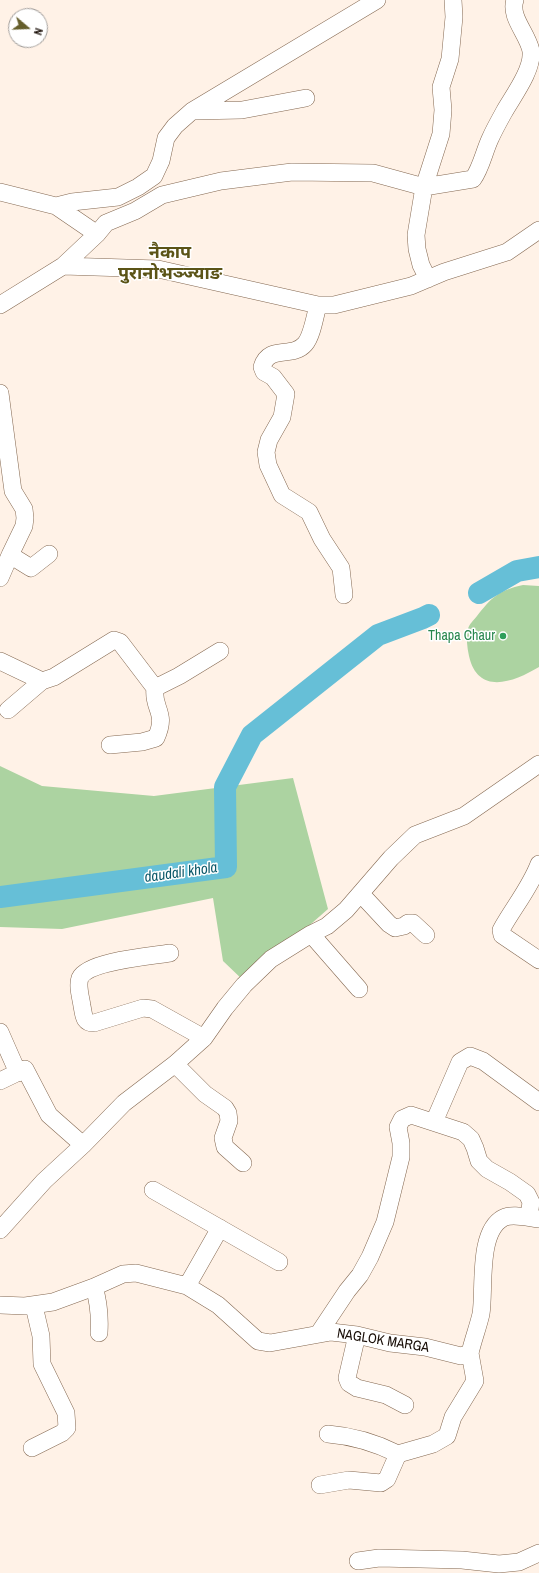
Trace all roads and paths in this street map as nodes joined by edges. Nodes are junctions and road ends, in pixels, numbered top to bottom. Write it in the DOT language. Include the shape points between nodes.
graph roads {
  1 [pos="377,0"];
  2 [pos="453,0"];
  3 [pos="515,0"];
  4 [pos="306,98"];
  5 [pos="192,111"];
  6 [pos="424,187"];
  7 [pos="0,192"];
  8 [pos="56,206"];
  9 [pos="539,230"];
  10 [pos="97,234"];
  11 [pos="63,266"];
  12 [pos="428,279"];
  13 [pos="0,305"];
  14 [pos="318,306"];
  15 [pos="0,393"];
  16 [pos="49,554"];
  17 [pos="10,555"];
  18 [pos="0,578"];
  19 [pos="344,595"];
  20 [pos="220,651"];
  21 [pos="0,661"];
  22 [pos="42,681"];
  23 [pos="155,688"];
  24 [pos="8,710"];
  25 [pos="110,745"];
  26 [pos="539,764"];
  27 [pos="539,864"];
  28 [pos="361,894"];
  29 [pos="311,934"];
  30 [pos="426,935"];
  31 [pos="170,953"];
  32 [pos="539,960"];
  33 [pos="359,989"];
  34 [pos="0,1032"];
  35 [pos="204,1038"];
  36 [pos="175,1064"];
  37 [pos="18,1073"];
  38 [pos="0,1081"];
  39 [pos="539,1102"];
  40 [pos="434,1122"];
  41 [pos="83,1145"];
  42 [pos="243,1163"];
  43 [pos="153,1190"];
  44 [pos="534,1218"];
  45 [pos="220,1228"];
  46 [pos="0,1230"];
  47 [pos="279,1262"];
  48 [pos="187,1286"];
  49 [pos="94,1287"];
  50 [pos="0,1304"];
  51 [pos="34,1306"];
  52 [pos="99,1333"];
  53 [pos="319,1333"];
  54 [pos="357,1335"];
  55 [pos="470,1353"];
  56 [pos="405,1405"];
  57 [pos="328,1434"];
  58 [pos="32,1448"];
  59 [pos="398,1454"];
  60 [pos="320,1485"];
  61 [pos="539,1553"];
  62 [pos="358,1561"];
  1 -- 5 [label="street"];
  2 -- 6 [label="street" via="450,59 441,87 441,134"];
  3 -- 6 [label="street" via="514,13 531,52 530,63 521,84 503,113 473,179"];
  4 -- 5 [label="street" via="242,110"];
  5 -- 8 [label="street" via="166,138 161,161 154,176 118,197"];
  6 -- 10 [label="street" via="373,173 292,172 221,181 162,196 135,212 106,223"];
  6 -- 12 [label="street" via="416,235 421,265"];
  7 -- 8 [label="street"];
  8 -- 10 [label="street"];
  9 -- 12 [label="street" via="507,252"];
  10 -- 11 [label="street"];
  11 -- 13 [label="street"];
  11 -- 14 [label="street" via="158,269"];
  12 -- 14 [label="street" via="411,286 334,305"];
  14 -- 19 [label="street" via="306,343 299,350 274,353 264,360 264,372 273,377 286,394 282,417 269,440 266,452 268,465 282,495 309,512 322,539 341,568"];
  15 -- 17 [label="street" via="13,491 24,509 25,518 24,526"];
  16 -- 17 [label="street" via="31,568"];
  17 -- 18 [label="street"];
  20 -- 23 [label="street"];
  21 -- 22 [label="street"];
  22 -- 23 [label="street" via="114,640 120,642"];
  22 -- 24 [label="street"];
  23 -- 25 [label="street" via="154,693 162,718 156,738"];
  26 -- 28 [label="street" via="464,816 415,835 391,858"];
  27 -- 32 [label="street" via="533,881 501,930 502,935"];
  28 -- 29 [label="street" via="326,926"];
  28 -- 30 [label="street" via="395,928 413,923"];
  29 -- 33 [label="street"];
  29 -- 35 [label="street" via="271,959 244,985"];
  31 -- 35 [label="street" via="100,965 86,972 80,979 84,1019 94,1023 143,1008 152,1009"];
  34 -- 37 [label="street"];
  35 -- 36 [label="street"];
  36 -- 41 [label="street" via="124,1103"];
  36 -- 42 [label="street" via="205,1094 225,1108 229,1121 223,1138 224,1147"];
  37 -- 38 [label="street"];
  37 -- 41 [label="street" via="25,1069 49,1115"];
  39 -- 40 [label="street" via="483,1061 470,1056 460,1062"];
  40 -- 44 [label="street" via="463,1132 471,1139 479,1161 487,1169 527,1194"];
  40 -- 53 [label="street" via="411,1114 402,1119 398,1127 402,1143 401,1158 385,1222 360,1275"];
  41 -- 46 [label="street" via="44,1181"];
  43 -- 45 [label="street"];
  44 -- 55 [label="street" via="503,1218 495,1225 487,1240 481,1314"];
  45 -- 47 [label="street"];
  45 -- 48 [label="street"];
  48 -- 49 [label="street, NAGLOK MARGA" via="136,1273 124,1274"];
  48 -- 53 [label="street, NAGLOK MARGA" via="218,1305 258,1341 270,1343"];
  49 -- 51 [label="street, NAGLOK MARGA"];
  49 -- 52 [label="street" via="99,1305"];
  50 -- 51 [label="street, NAGLOK MARGA"];
  51 -- 58 [label="street" via="41,1336 42,1364 66,1413 67,1428"];
  53 -- 54 [label="street, NAGLOK MARGA"];
  54 -- 55 [label="street, NAGLOK MARGA" via="461,1356"];
  54 -- 56 [label="street" via="347,1378 349,1384 386,1395"];
  55 -- 59 [label="street" via="476,1381 453,1417 447,1436 433,1444"];
  57 -- 59 [label="street" via="382,1446"];
  59 -- 60 [label="street" via="387,1479 381,1483 349,1480"];
  61 -- 62 [label="street" via="520,1562 500,1564 462,1560 380,1558"];
}
